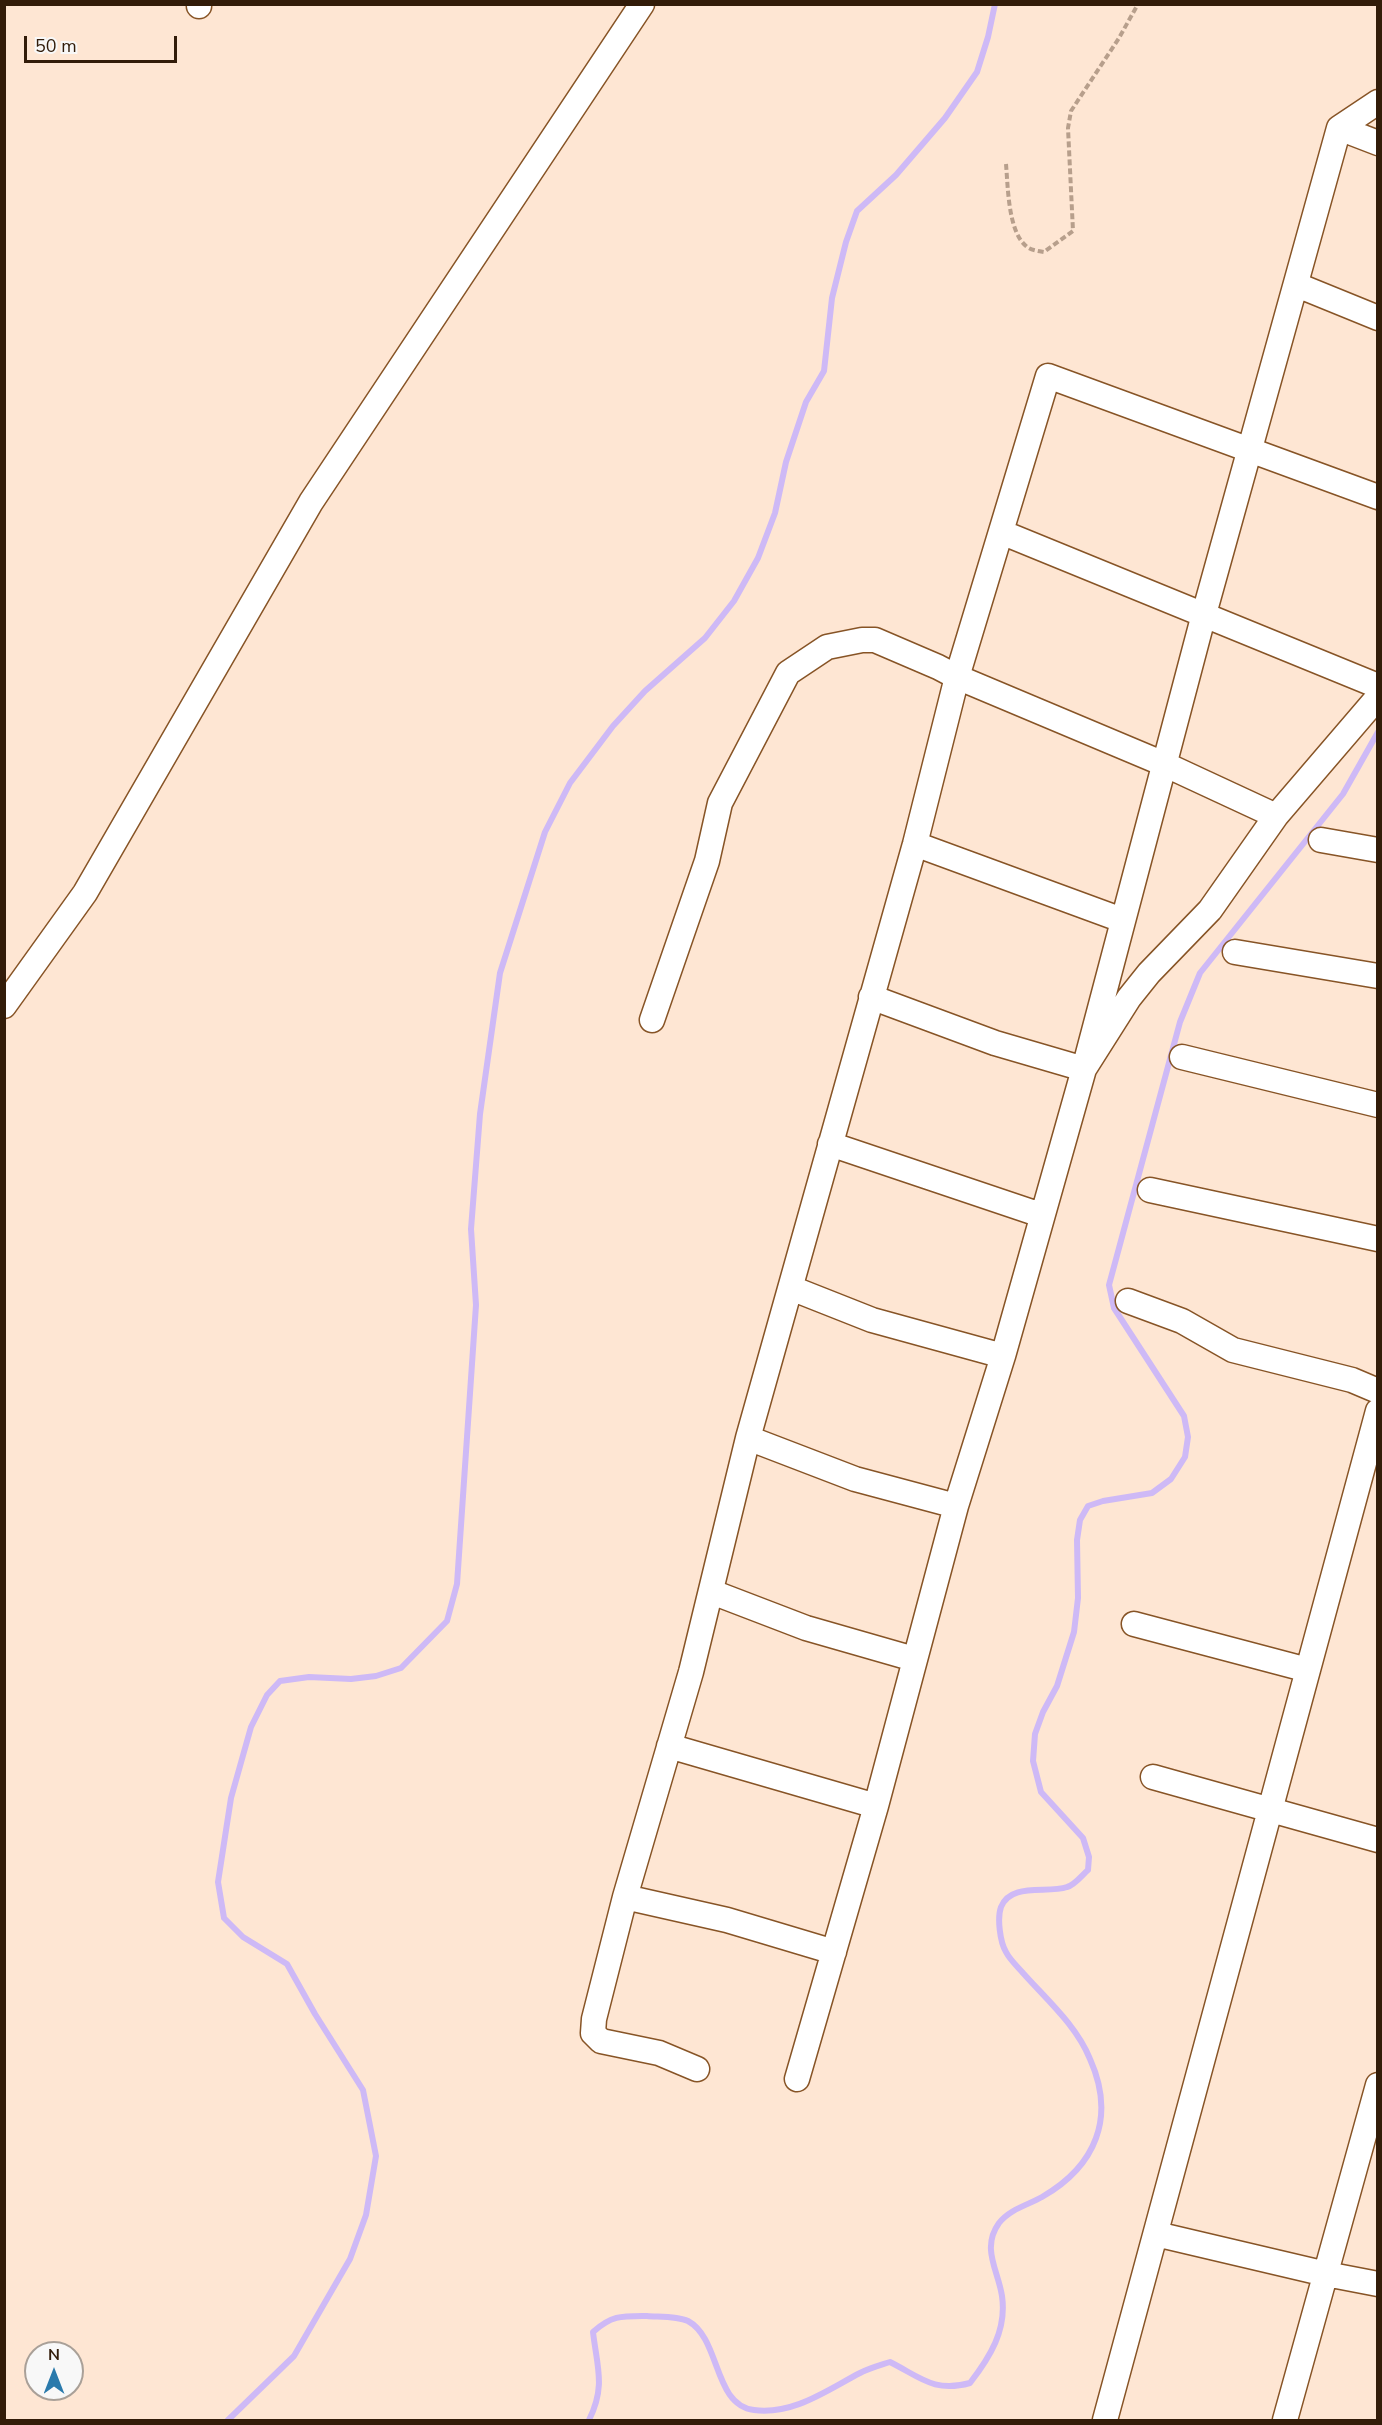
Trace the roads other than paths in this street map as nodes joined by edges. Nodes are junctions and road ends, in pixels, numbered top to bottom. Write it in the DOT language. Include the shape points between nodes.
graph roads {
  1 [pos="642,4"];
  2 [pos="1377,102"];
  3 [pos="1339,128"];
  4 [pos="1377,142"];
  5 [pos="1297,285"];
  6 [pos="1377,318"];
  7 [pos="1249,450"];
  8 [pos="1377,497"];
  9 [pos="1001,532"];
  10 [pos="1204,614"];
  11 [pos="957,677"];
  12 [pos="1377,686"];
  13 [pos="1377,697"];
  14 [pos="1377,722"];
  15 [pos="1322,762"];
  16 [pos="1164,765"];
  17 [pos="1276,816"];
  18 [pos="1321,840"];
  19 [pos="915,844"];
  20 [pos="1377,850"];
  21 [pos="1122,920"];
  22 [pos="1235,952"];
  23 [pos="1377,976"];
  24 [pos="871,997"];
  25 [pos="4,1006"];
  26 [pos="652,1020"];
  27 [pos="1182,1057"];
  28 [pos="1084,1069"];
  29 [pos="1377,1105"];
  30 [pos="830,1144"];
  31 [pos="1150,1190"];
  32 [pos="1041,1215"];
  33 [pos="1377,1239"];
  34 [pos="791,1288"];
  35 [pos="1128,1301"];
  36 [pos="1003,1356"];
  37 [pos="1377,1391"];
  38 [pos="1377,1411"];
  39 [pos="748,1438"];
  40 [pos="956,1506"];
  41 [pos="712,1592"];
  42 [pos="1134,1624"];
  43 [pos="914,1659"];
  44 [pos="1308,1670"];
  45 [pos="669,1746"];
  46 [pos="1153,1777"];
  47 [pos="876,1806"];
  48 [pos="1270,1810"];
  49 [pos="1377,1840"];
  50 [pos="625,1897"];
  51 [pos="834,1952"];
  52 [pos="697,2069"];
  53 [pos="797,2079"];
  54 [pos="1377,2085"];
  55 [pos="1156,2234"];
  56 [pos="1326,2274"];
  57 [pos="1377,2284"];
  58 [pos="1105,2421"];
  59 [pos="1285,2421"];
  1 -- 25 [label="street" via="311,502 85,893"];
  2 -- 3 [label="street"];
  3 -- 4 [label="street"];
  3 -- 5 [label="street"];
  5 -- 6 [label="street"];
  5 -- 7 [label="street"];
  7 -- 8 [label="street"];
  7 -- 9 [label="street" via="1048,376"];
  7 -- 10 [label="street"];
  9 -- 10 [label="street"];
  9 -- 11 [label="street"];
  10 -- 12 [label="street"];
  10 -- 16 [label="street"];
  11 -- 16 [label="street"];
  11 -- 19 [label="street"];
  11 -- 26 [label="street" via="875,640 827,647 788,673 720,803 707,861"];
  13 -- 15 [label="street"];
  14 -- 15 [label="street"];
  15 -- 17 [label="street"];
  16 -- 17 [label="street"];
  16 -- 21 [label="street"];
  17 -- 28 [label="street" via="1210,910 1129,998"];
  18 -- 20 [label="street"];
  19 -- 21 [label="street"];
  19 -- 24 [label="street"];
  21 -- 28 [label="street"];
  22 -- 23 [label="street"];
  24 -- 28 [label="street" via="995,1043"];
  24 -- 30 [label="street"];
  27 -- 29 [label="street"];
  28 -- 32 [label="street"];
  30 -- 32 [label="street"];
  30 -- 34 [label="street"];
  31 -- 33 [label="street"];
  32 -- 36 [label="street"];
  34 -- 36 [label="street" via="872,1320"];
  34 -- 39 [label="street"];
  35 -- 37 [label="street" via="1182,1321 1233,1350 1352,1380"];
  36 -- 40 [label="street"];
  38 -- 44 [label="street"];
  39 -- 40 [label="street" via="855,1479"];
  39 -- 41 [label="street"];
  40 -- 43 [label="street"];
  41 -- 43 [label="street" via="806,1628"];
  41 -- 45 [label="street"];
  42 -- 44 [label="street"];
  43 -- 47 [label="street"];
  44 -- 48 [label="street"];
  45 -- 47 [label="street"];
  45 -- 50 [label="street"];
  46 -- 48 [label="street"];
  47 -- 51 [label="street"];
  48 -- 49 [label="street"];
  48 -- 55 [label="street"];
  50 -- 51 [label="street" via="727,1920"];
  50 -- 52 [label="street" via="593,2033 601,2041 659,2053"];
  51 -- 53 [label="street"];
  54 -- 56 [label="street"];
  55 -- 56 [label="street"];
  55 -- 58 [label="street"];
  56 -- 57 [label="street"];
  56 -- 59 [label="street"];
}
